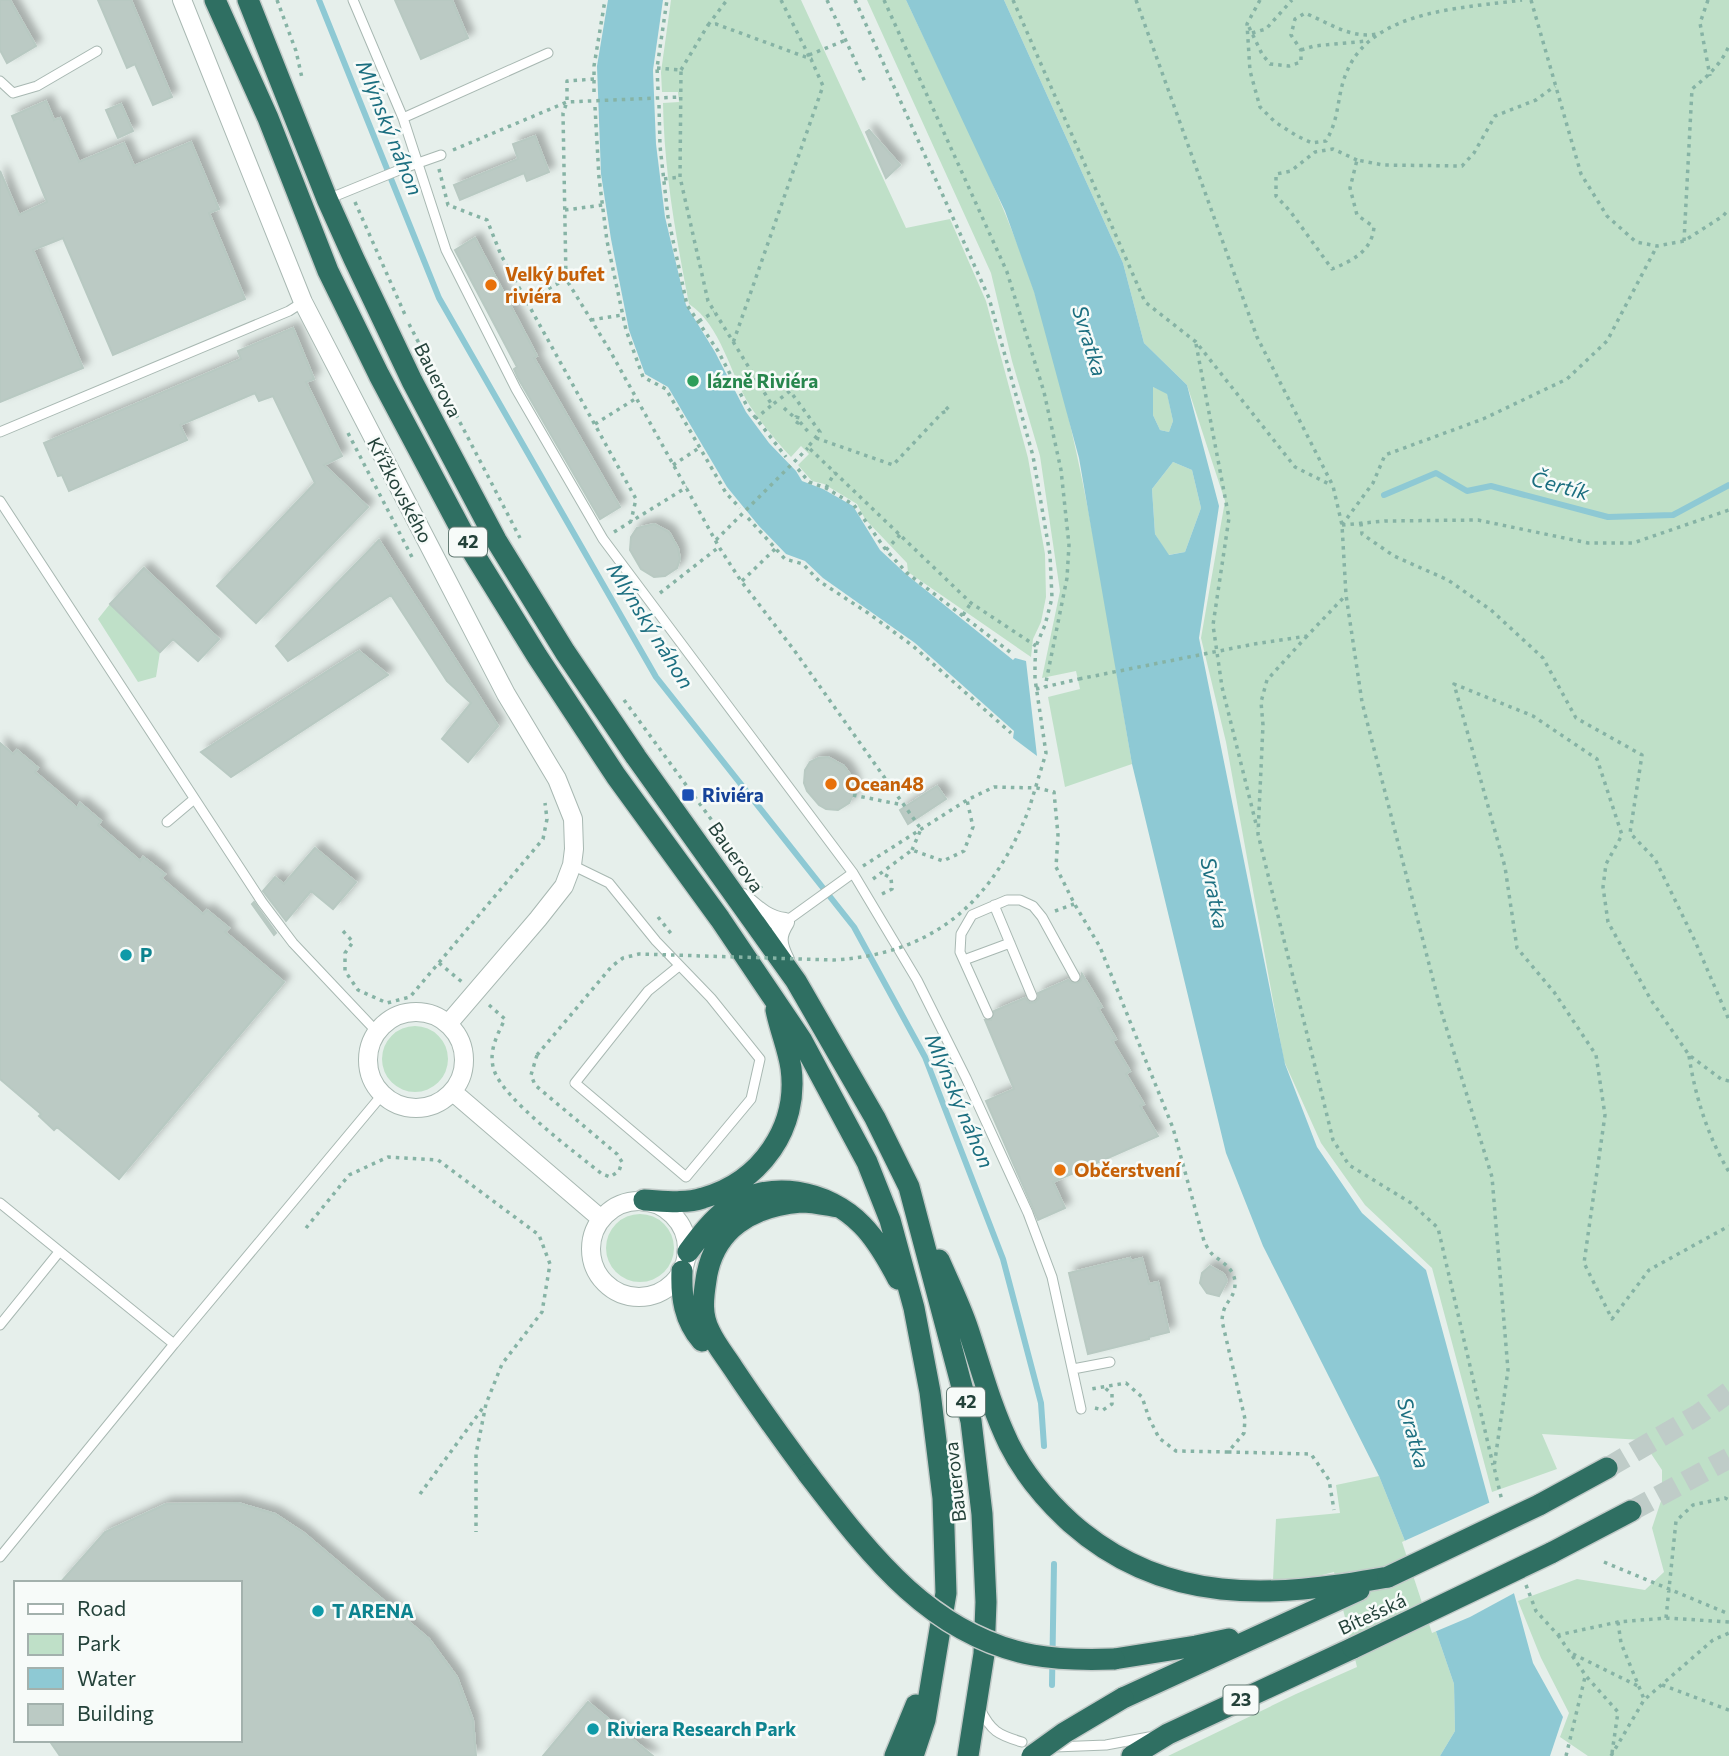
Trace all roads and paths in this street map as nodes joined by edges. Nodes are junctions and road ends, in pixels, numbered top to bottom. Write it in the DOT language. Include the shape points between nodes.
graph roads {
  1 [pos="182,0"];
  2 [pos="215,0"];
  3 [pos="248,0"];
  4 [pos="277,0"];
  5 [pos="353,0"];
  6 [pos="605,0"];
  7 [pos="667,0"];
  8 [pos="727,0"];
  9 [pos="781,0"];
  10 [pos="827,0"];
  11 [pos="855,0"];
  12 [pos="884,0"];
  13 [pos="1013,0"];
  14 [pos="1136,0"];
  15 [pos="1259,0"];
  16 [pos="1292,0"];
  17 [pos="1522,0"];
  18 [pos="1531,0"];
  19 [pos="1708,0"];
  20 [pos="708,24"];
  21 [pos="1247,24"];
  22 [pos="1252,33"];
  23 [pos="1379,34"];
  24 [pos="846,40"];
  25 [pos="1369,41"];
  26 [pos="1729,46"];
  27 [pos="1301,50"];
  28 [pos="97,51"];
  29 [pos="548,53"];
  30 [pos="810,57"];
  31 [pos="657,68"];
  32 [pos="681,70"];
  33 [pos="1710,76"];
  34 [pos="594,79"];
  35 [pos="0,81"];
  36 [pos="864,82"];
  37 [pos="304,86"];
  38 [pos="1555,86"];
  39 [pos="658,90"];
  40 [pos="594,92"];
  41 [pos="680,97"];
  42 [pos="567,102"];
  43 [pos="659,105"];
  44 [pos="595,107"];
  45 [pos="403,118"];
  46 [pos="439,156"];
  47 [pos="1357,160"];
  48 [pos="418,163"];
  49 [pos="680,177"];
  50 [pos="664,179"];
  51 [pos="354,188"];
  52 [pos="327,199"];
  53 [pos="603,205"];
  54 [pos="1729,209"];
  55 [pos="565,210"];
  56 [pos="1684,241"];
  57 [pos="1657,246"];
  58 [pos="566,279"];
  59 [pos="526,301"];
  60 [pos="303,302"];
  61 [pos="714,312"];
  62 [pos="622,315"];
  63 [pos="591,320"];
  64 [pos="699,321"];
  65 [pos="1196,342"];
  66 [pos="733,343"];
  67 [pos="635,399"];
  68 [pos="772,405"];
  69 [pos="944,405"];
  70 [pos="784,408"];
  71 [pos="805,411"];
  72 [pos="755,419"];
  73 [pos="798,419"];
  74 [pos="595,425"];
  75 [pos="0,432"];
  76 [pos="810,434"];
  77 [pos="815,438"];
  78 [pos="699,448"];
  79 [pos="807,449"];
  80 [pos="786,457"];
  81 [pos="673,465"];
  82 [pos="798,469"];
  83 [pos="835,472"];
  84 [pos="1332,486"];
  85 [pos="687,487"];
  86 [pos="826,488"];
  87 [pos="0,500"];
  88 [pos="740,508"];
  89 [pos="1729,510"];
  90 [pos="748,518"];
  91 [pos="631,521"];
  92 [pos="1361,523"];
  93 [pos="1342,525"];
  94 [pos="900,535"];
  95 [pos="603,539"];
  96 [pos="716,540"];
  97 [pos="522,541"];
  98 [pos="719,547"];
  99 [pos="776,548"];
  100 [pos="886,550"];
  101 [pos="741,581"];
  102 [pos="1346,595"];
  103 [pos="650,601"];
  104 [pos="971,603"];
  105 [pos="963,615"];
  106 [pos="1307,636"];
  107 [pos="1036,646"];
  108 [pos="1010,652"];
  109 [pos="1045,687"];
  110 [pos="1036,689"];
  111 [pos="624,699"];
  112 [pos="1011,733"];
  113 [pos="1037,788"];
  114 [pos="853,795"];
  115 [pos="545,797"];
  116 [pos="194,800"];
  117 [pos="967,800"];
  118 [pos="905,805"];
  119 [pos="167,822"];
  120 [pos="921,829"];
  121 [pos="1258,834"];
  122 [pos="912,850"];
  123 [pos="572,865"];
  124 [pos="853,873"];
  125 [pos="882,873"];
  126 [pos="725,882"];
  127 [pos="764,892"];
  128 [pos="1074,904"];
  129 [pos="994,905"];
  130 [pos="1042,916"];
  131 [pos="785,922"];
  132 [pos="344,931"];
  133 [pos="1010,943"];
  134 [pos="964,960"];
  135 [pos="439,963"];
  136 [pos="679,966"];
  137 [pos="1075,977"];
  138 [pos="796,981"];
  139 [pos="474,993"];
  140 [pos="772,995"];
  141 [pos="1031,996"];
  142 [pos="988,1014"];
  143 [pos="1729,1020"];
  144 [pos="448,1024"];
  145 [pos="377,1032"];
  146 [pos="1689,1055"];
  147 [pos="1729,1081"];
  148 [pos="453,1092"];
  149 [pos="382,1095"];
  150 [pos="1729,1172"];
  151 [pos="909,1187"];
  152 [pos="644,1200"];
  153 [pos="0,1203"];
  154 [pos="838,1207"];
  155 [pos="600,1219"];
  156 [pos="1729,1226"];
  157 [pos="306,1228"];
  158 [pos="59,1252"];
  159 [pos="685,1261"];
  160 [pos="914,1308"];
  161 [pos="0,1325"];
  162 [pos="174,1344"];
  163 [pos="1110,1362"];
  164 [pos="1073,1369"];
  165 [pos="1104,1387"];
  166 [pos="1096,1388"];
  167 [pos="1078,1391"];
  168 [pos="1090,1397"];
  169 [pos="754,1400"];
  170 [pos="486,1404"];
  171 [pos="1093,1407"];
  172 [pos="1081,1409"];
  173 [pos="1228,1452"];
  174 [pos="1494,1467"];
  175 [pos="1607,1468"];
  176 [pos="420,1493"];
  177 [pos="1729,1500"];
  178 [pos="1502,1503"];
  179 [pos="1334,1510"];
  180 [pos="1631,1511"];
  181 [pos="476,1531"];
  182 [pos="0,1556"];
  183 [pos="1604,1562"];
  184 [pos="1522,1576"];
  185 [pos="1339,1592"];
  186 [pos="1729,1614"];
  187 [pos="1666,1618"];
  188 [pos="1618,1622"];
  189 [pos="1729,1622"];
  190 [pos="1285,1624"];
  191 [pos="1729,1633"];
  192 [pos="1558,1635"];
  193 [pos="1571,1654"];
  194 [pos="935,1662"];
  195 [pos="1586,1676"];
  196 [pos="1661,1684"];
  197 [pos="1638,1686"];
  198 [pos="1644,1700"];
  199 [pos="978,1704"];
  200 [pos="1729,1710"];
  201 [pos="1168,1734"];
  202 [pos="1055,1747"];
  203 [pos="1027,1749"];
  204 [pos="1612,1755"];
  205 [pos="895,1756"];
  206 [pos="912,1756"];
  207 [pos="968,1756"];
  208 [pos="1132,1756"];
  209 [pos="1566,1756"];
  1 -- 60 [label="street, Křížkovského"];
  2 -- 140 [label="highway, 42" via="268,118 328,271 474,554 616,776"];
  3 -- 52 [label="highway, Bauerova / 42"];
  4 -- 37 [label="path"];
  5 -- 45 [label="lane"];
  6 -- 34 [label="path"];
  7 -- 31 [label="path"];
  8 -- 20 [label="path"];
  9 -- 30 [label="path"];
  10 -- 24 [label="path"];
  11 -- 107 [label="path" via="989,298 1033,456 1050,555 1052,598"];
  12 -- 109 [label="path" via="1007,272 1044,392 1061,470 1069,545 1067,578"];
  13 -- 65 [label="path" via="1145,302"];
  14 -- 84 [label="path" via="1257,337"];
  15 -- 21 [label="path"];
  16 -- 22 [label="path" via="1266,29"];
  17 -- 23 [label="path" via="1432,13 1396,23"];
  18 -- 38 [label="path"];
  19 -- 33 [label="path" via="1700,23"];
  20 -- 30 [label="path" via="724,25"];
  20 -- 32 [label="path"];
  21 -- 22 [label="path"];
  21 -- 25 [label="path" via="1260,107 1275,122 1312,143 1326,141 1336,125 1348,67"];
  22 -- 27 [label="path" via="1270,64 1301,62"];
  23 -- 25 [label="path"];
  23 -- 27 [label="path" via="1362,37 1305,13 1295,19 1291,35"];
  24 -- 30 [label="path"];
  24 -- 36 [label="path"];
  25 -- 27 [label="path"];
  26 -- 33 [label="path"];
  28 -- 35 [label="lane" via="37,86 13,93"];
  29 -- 45 [label="lane"];
  30 -- 66 [label="path" via="823,86"];
  31 -- 32 [label="path"];
  31 -- 39 [label="path"];
  32 -- 41 [label="path"];
  33 -- 56 [label="path" via="1692,89"];
  34 -- 40 [label="path"];
  34 -- 42 [label="path" via="567,81"];
  38 -- 47 [label="path" via="1536,100 1495,116 1462,166 1383,165"];
  38 -- 57 [label="path" via="1581,174 1607,216 1636,242"];
  41 -- 42 [label="path"];
  41 -- 49 [label="path"];
  42 -- 46 [label="path"];
  42 -- 55 [label="path" via="563,113"];
  43 -- 50 [label="path"];
  44 -- 53 [label="path"];
  45 -- 48 [label="lane"];
  46 -- 48 [label="lane"];
  46 -- 59 [label="path" via="448,205 487,220"];
  47 -- 47 [label="path" via="1350,188 1357,215 1374,227 1373,238 1356,259 1332,269 1276,196 1276,174 1291,171 1315,152 1333,149"];
  48 -- 51 [label="lane"];
  48 -- 95 [label="lane" via="446,250 516,389"];
  49 -- 50 [label="path"];
  49 -- 61 [label="path"];
  50 -- 64 [label="path" via="687,305"];
  51 -- 52 [label="lane"];
  51 -- 97 [label="path" via="356,206 409,323"];
  52 -- 126 [label="highway, Bauerova / 42" via="412,381 496,540 565,652"];
  53 -- 55 [label="path"];
  53 -- 62 [label="path"];
  54 -- 56 [label="path"];
  55 -- 58 [label="path"];
  56 -- 57 [label="path"];
  57 -- 93 [label="path" via="1607,341 1567,379 1483,419 1385,455 1373,483"];
  58 -- 59 [label="path"];
  58 -- 63 [label="path"];
  59 -- 74 [label="path"];
  60 -- 75 [label="lane"];
  60 -- 123 [label="street, Křížkovského" via="506,694 557,779 573,819"];
  61 -- 64 [label="path"];
  61 -- 66 [label="path"];
  62 -- 63 [label="path"];
  62 -- 78 [label="path" via="643,377 666,389"];
  63 -- 67 [label="path"];
  64 -- 72 [label="path"];
  65 -- 84 [label="path" via="1295,467"];
  65 -- 121 [label="path" via="1229,517 1213,625 1222,687"];
  66 -- 68 [label="path"];
  67 -- 74 [label="path"];
  67 -- 81 [label="path"];
  68 -- 71 [label="path" via="790,391"];
  68 -- 72 [label="path"];
  69 -- 77 [label="path" via="950,410 893,465"];
  70 -- 73 [label="path"];
  71 -- 73 [label="path"];
  71 -- 77 [label="path" via="820,432"];
  72 -- 80 [label="path"];
  73 -- 76 [label="path"];
  74 -- 91 [label="path" via="636,499"];
  77 -- 79 [label="path"];
  78 -- 81 [label="path"];
  78 -- 88 [label="path"];
  79 -- 83 [label="path"];
  79 -- 96 [label="path"];
  81 -- 85 [label="path"];
  82 -- 86 [label="path" via="809,482"];
  83 -- 86 [label="path"];
  83 -- 94 [label="path"];
  84 -- 93 [label="path"];
  85 -- 91 [label="path"];
  85 -- 96 [label="path"];
  86 -- 100 [label="path" via="854,505"];
  87 -- 116 [label="lane"];
  89 -- 92 [label="path" via="1633,543 1588,542 1478,520"];
  90 -- 99 [label="path"];
  91 -- 95 [label="path"];
  92 -- 93 [label="path"];
  92 -- 143 [label="path" via="1362,534 1394,556 1448,580 1491,610 1543,658 1576,718 1642,755 1630,832 1655,859"];
  93 -- 102 [label="path"];
  94 -- 100 [label="path"];
  94 -- 104 [label="path"];
  95 -- 103 [label="lane"];
  96 -- 98 [label="path"];
  98 -- 101 [label="path"];
  98 -- 103 [label="path"];
  99 -- 101 [label="path"];
  99 -- 112 [label="path" via="785,559 803,564 819,581 913,646"];
  100 -- 105 [label="path" via="907,573"];
  101 -- 118 [label="path"];
  102 -- 106 [label="path"];
  102 -- 174 [label="path" via="1362,702 1440,1007 1492,1177 1508,1370"];
  103 -- 124 [label="lane"];
  104 -- 105 [label="path"];
  104 -- 107 [label="path"];
  105 -- 108 [label="path"];
  106 -- 109 [label="path, bridge"];
  106 -- 121 [label="path" via="1267,680 1261,702"];
  107 -- 110 [label="path"];
  109 -- 110 [label="path"];
  110 -- 113 [label="path" via="1046,753"];
  111 -- 127 [label="path"];
  113 -- 117 [label="path" via="993,787"];
  113 -- 128 [label="path" via="1054,793 1056,867"];
  113 -- 139 [label="path, bridge" via="1006,860 974,902 950,924 911,944 865,958 639,954 612,966 537,1055 531,1075 535,1085 617,1154 622,1162 610,1177 506,1092 494,1069 493,1045 505,1018"];
  114 -- 118 [label="path"];
  115 -- 135 [label="path" via="543,839"];
  116 -- 119 [label="lane"];
  116 -- 145 [label="lane" via="293,943"];
  117 -- 120 [label="path"];
  117 -- 122 [label="path" via="973,827 964,851 943,861"];
  118 -- 120 [label="path"];
  120 -- 122 [label="path"];
  120 -- 124 [label="path"];
  121 -- 174 [label="path" via="1333,1140 1349,1165 1411,1203 1438,1228"];
  122 -- 125 [label="path"];
  123 -- 136 [label="lane" via="608,883"];
  123 -- 139 [label="street, Křížkovského" via="564,886"];
  124 -- 131 [label="lane"];
  124 -- 164 [label="lane" via="917,980 1028,1213 1052,1277"];
  125 -- 125 [label="path" via="873,879 873,889 883,894 892,889 891,878"];
  126 -- 131 [label="street" via="762,914"];
  126 -- 138 [label="highway, Bauerova / 42"];
  128 -- 130 [label="path"];
  128 -- 173 [label="path" via="1100,947 1173,1128 1204,1241 1233,1275 1234,1291 1223,1308 1222,1321 1245,1419 1244,1433"];
  129 -- 130 [label="lane" via="1020,900"];
  129 -- 133 [label="lane"];
  129 -- 134 [label="lane" via="972,915 961,934"];
  130 -- 137 [label="lane"];
  131 -- 138 [label="street" via="777,934 779,947"];
  132 -- 135 [label="path" via="353,942 345,953 345,971 358,990 387,1003 411,997"];
  133 -- 134 [label="lane"];
  133 -- 141 [label="lane"];
  134 -- 142 [label="lane"];
  135 -- 139 [label="path"];
  136 -- 136 [label="lane" via="760,1059 751,1099 686,1177 575,1083 648,990"];
  138 -- 151 [label="highway, Bauerova / 42"];
  139 -- 144 [label="street, Křížkovského"];
  140 -- 152 [label="highway" via="792,1070 790,1113 782,1134 761,1164 737,1185 702,1199"];
  140 -- 160 [label="highway, 42" via="867,1162 890,1220"];
  144 -- 145 [label="street" via="414,1012 398,1015"];
  144 -- 148 [label="street" via="462,1047 464,1063"];
  145 -- 149 [label="street" via="368,1051 368,1067"];
  146 -- 147 [label="path"];
  146 -- 150 [label="path" via="1693,1083"];
  146 -- 156 [label="path" via="1651,1000 1608,922 1603,887 1606,864 1622,835 1597,759 1533,716 1454,684 1505,867 1517,948 1554,992 1596,1055 1605,1115 1584,1263 1612,1319 1649,1270"];
  148 -- 149 [label="street" via="426,1108 410,1109"];
  148 -- 155 [label="street"];
  149 -- 162 [label="lane"];
  151 -- 185 [label="highway" via="968,1327 992,1407 1028,1476 1058,1511 1119,1558 1185,1584"];
  151 -- 199 [label="highway, Bauerova / 42" via="971,1421 986,1602"];
  152 -- 155 [label="street" via="613,1207"];
  152 -- 159 [label="street" via="659,1204 681,1224 686,1237"];
  153 -- 158 [label="lane"];
  154 -- 159 [label="highway" via="804,1192 755,1195 730,1207 708,1226"];
  154 -- 160 [label="highway" via="861,1224 886,1257"];
  154 -- 169 [label="highway" via="803,1202 745,1216 726,1233 707,1270 704,1317"];
  155 -- 159 [label="street" via="590,1247 592,1262 598,1276 624,1295 658,1294 672,1284"];
  157 -- 170 [label="path" via="349,1175 388,1157 438,1160 539,1235 550,1264 542,1312 502,1363"];
  158 -- 161 [label="lane"];
  158 -- 162 [label="lane"];
  159 -- 169 [label="highway" via="681,1297 695,1332"];
  160 -- 194 [label="highway, Bauerova / 42" via="943,1498 946,1594"];
  162 -- 182 [label="lane"];
  163 -- 164 [label="lane"];
  164 -- 167 [label="lane"];
  165 -- 166 [label="path"];
  165 -- 171 [label="path" via="1112,1394 1112,1404 1103,1410"];
  165 -- 173 [label="path" via="1126,1383 1142,1397 1159,1438 1176,1451"];
  166 -- 167 [label="path"];
  166 -- 168 [label="path"];
  167 -- 172 [label="lane"];
  169 -- 190 [label="highway, bridge" via="888,1574 930,1608 996,1644 1059,1658 1114,1659 1196,1647"];
  170 -- 176 [label="path"];
  170 -- 181 [label="path" via="476,1454"];
  173 -- 179 [label="path" via="1311,1454 1329,1480"];
  174 -- 178 [label="path"];
  175 -- 185 [label="highway, Bítešská, bridge" via="1539,1506 1388,1577"];
  177 -- 187 [label="path" via="1693,1505 1676,1521"];
  180 -- 201 [label="highway, Bítešská / 23, bridge"];
  183 -- 186 [label="path"];
  184 -- 192 [label="path" via="1536,1611"];
  185 -- 190 [label="highway"];
  187 -- 188 [label="path"];
  187 -- 189 [label="path"];
  188 -- 192 [label="path"];
  188 -- 197 [label="path"];
  190 -- 203 [label="highway, bridge" via="1122,1698"];
  191 -- 196 [label="path" via="1713,1640"];
  192 -- 193 [label="path"];
  193 -- 195 [label="path"];
  193 -- 197 [label="path"];
  194 -- 205 [label="highway, 42"];
  194 -- 206 [label="highway, Bauerova / 42" via="925,1720"];
  195 -- 204 [label="path" via="1618,1712"];
  195 -- 209 [label="path"];
  196 -- 198 [label="path"];
  196 -- 200 [label="path"];
  197 -- 198 [label="path"];
  198 -- 204 [label="path"];
  199 -- 203 [label="lane" via="988,1726"];
  199 -- 207 [label="highway, Bauerova / 42"];
  201 -- 202 [label="lane" via="1106,1745"];
  201 -- 208 [label="highway, Bítešská / 23"];
}
